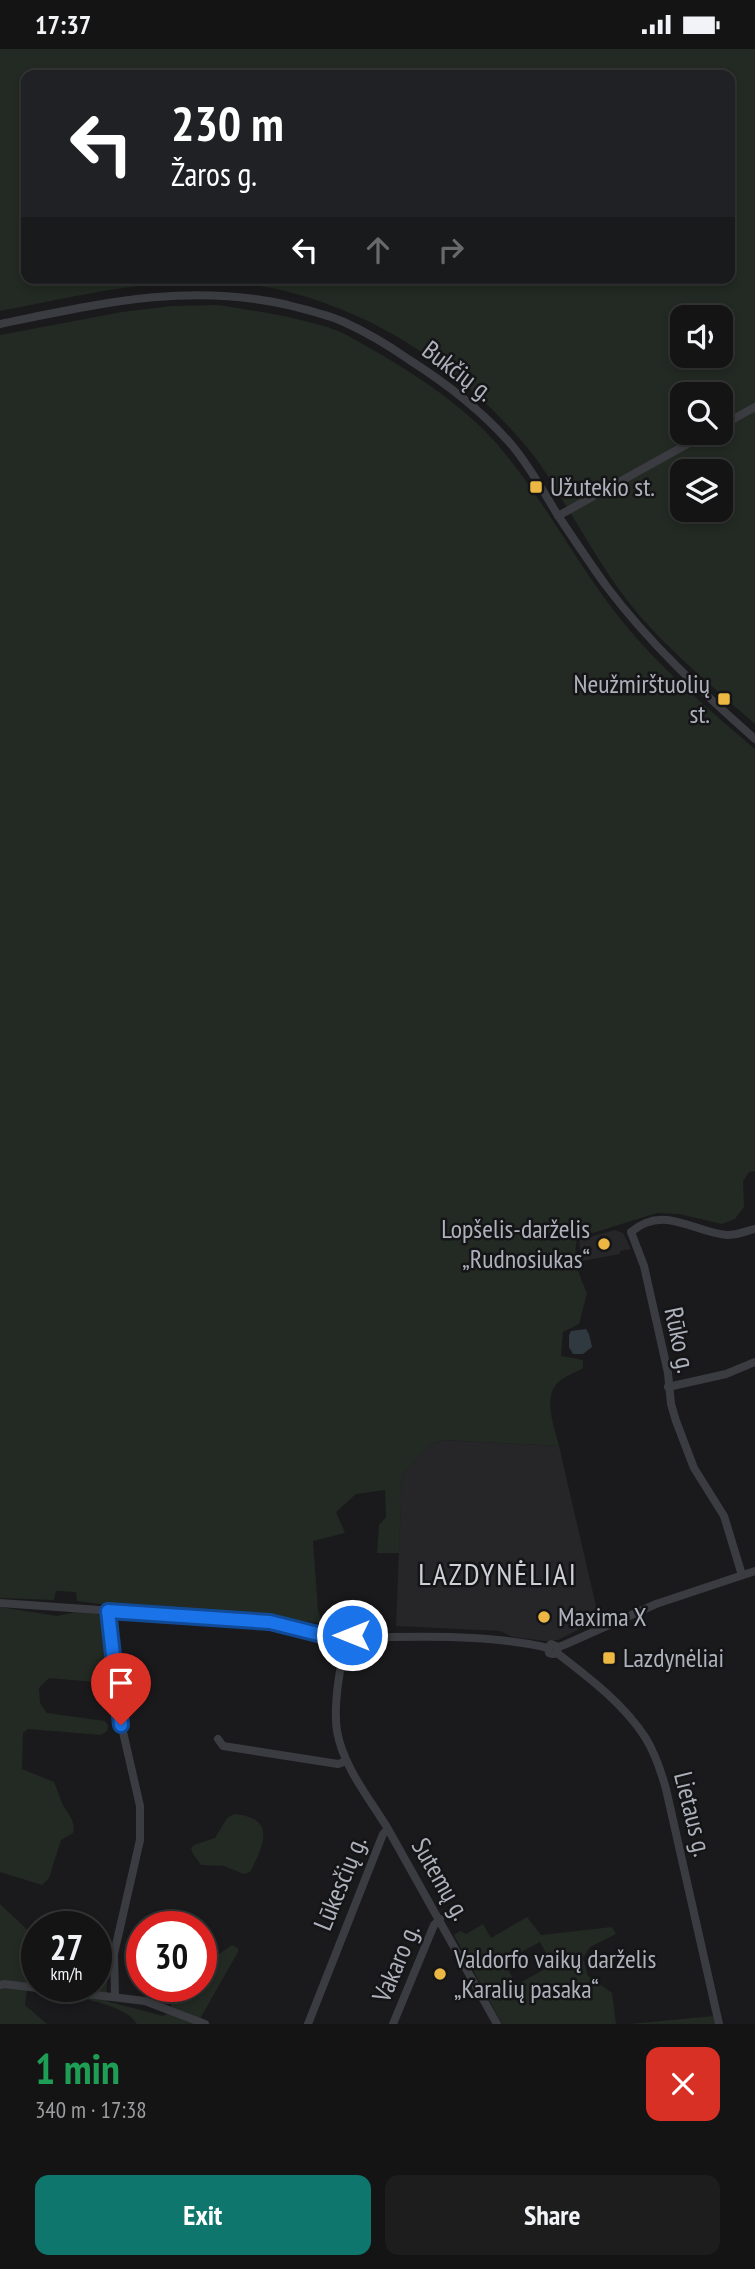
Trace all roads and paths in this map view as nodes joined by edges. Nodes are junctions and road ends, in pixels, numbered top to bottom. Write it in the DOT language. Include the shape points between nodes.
graph roads {
  1 [pos="0,324"];
  2 [pos="755,407"];
  3 [pos="733,419"];
  4 [pos="686,445"];
  5 [pos="558,516"];
  6 [pos="755,739"];
  7 [pos="755,1229"];
  8 [pos="755,1362"];
  9 [pos="668,1387"];
  10 [pos="755,1571"];
  11 [pos="742,1575"];
  12 [pos="0,1604"];
  13 [pos="108,1611"];
  14 [pos="345,1639"];
  15 [pos="557,1650"];
  16 [pos="218,1739"];
  17 [pos="347,1761"];
  18 [pos="388,1829"];
  19 [pos="440,1919"];
  20 [pos="0,1985"];
  21 [pos="115,1996"];
  22 [pos="205,2024"];
  23 [pos="308,2024"];
  24 [pos="393,2024"];
  25 [pos="497,2024"];
  26 [pos="719,2024"];
  1 -- 5 [label="street, Bukčių g." via="100,304 203,294 250,297 342,321 448,384 484,416 525,461"];
  2 -- 3 [label="street"];
  4 -- 5 [label="street"];
  5 -- 6 [label="street, Bukčių g." via="636,623"];
  7 -- 9 [label="street, Rūko g." via="728,1235 652,1220 631,1232 644,1266"];
  8 -- 9 [label="street" via="726,1374"];
  9 -- 11 [label="street, Rūko g." via="687,1452 723,1516"];
  10 -- 11 [label="street"];
  11 -- 15 [label="street" via="656,1604"];
  12 -- 13 [label="street"];
  13 -- 14 [label="street" via="270,1622"];
  13 -- 21 [label="street" via="118,1710 141,1822 114,1954"];
  14 -- 15 [label="street" via="474,1640 548,1649 554,1644"];
  14 -- 17 [label="street, Lūkesčių g." via="336,1717"];
  15 -- 26 [label="street, Lietaus g." via="621,1710 655,1756"];
  16 -- 17 [label="street" via="223,1746 338,1764"];
  17 -- 18 [label="street, Lūkesčių g."];
  18 -- 19 [label="street, Sutemų g."];
  18 -- 23 [label="street, Lūkesčių g."];
  19 -- 24 [label="street, Vakaro g."];
  19 -- 25 [label="street, Sutemų g."];
  20 -- 21 [label="street"];
  21 -- 22 [label="street" via="145,2001"];
}
